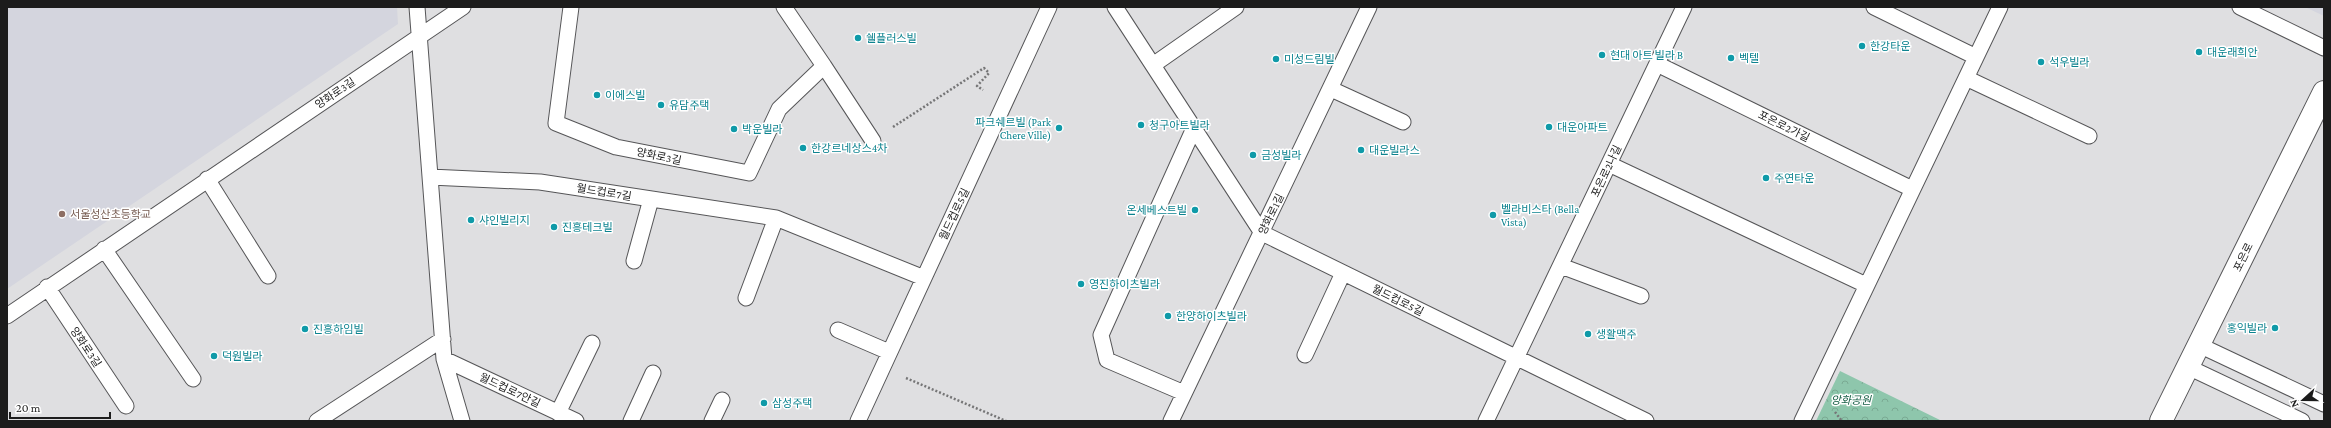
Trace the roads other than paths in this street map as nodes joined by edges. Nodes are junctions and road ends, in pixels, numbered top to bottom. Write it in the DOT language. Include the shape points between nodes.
graph roads {
  1 [pos="417,7"];
  2 [pos="463,7"];
  3 [pos="571,7"];
  4 [pos="784,7"];
  5 [pos="1049,7"];
  6 [pos="1115,7"];
  7 [pos="1236,7"];
  8 [pos="1369,7"];
  9 [pos="1684,7"];
  10 [pos="1874,7"];
  11 [pos="2000,7"];
  12 [pos="2240,7"];
  13 [pos="2257,11"];
  14 [pos="419,36"];
  15 [pos="2324,48"];
  16 [pos="1976,56"];
  17 [pos="1657,64"];
  18 [pos="1153,65"];
  19 [pos="824,66"];
  20 [pos="1966,78"];
  21 [pos="1331,88"];
  22 [pos="2324,92"];
  23 [pos="1403,122"];
  24 [pos="1194,128"];
  25 [pos="2089,136"];
  26 [pos="873,141"];
  27 [pos="1609,164"];
  28 [pos="430,177"];
  29 [pos="206,179"];
  30 [pos="1912,189"];
  31 [pos="651,199"];
  32 [pos="776,218"];
  33 [pos="1262,233"];
  34 [pos="104,249"];
  35 [pos="634,261"];
  36 [pos="1560,266"];
  37 [pos="1343,273"];
  38 [pos="268,276"];
  39 [pos="924,278"];
  40 [pos="1866,285"];
  41 [pos="47,287"];
  42 [pos="1641,296"];
  43 [pos="746,298"];
  44 [pos="7,316"];
  45 [pos="838,330"];
  46 [pos="443,339"];
  47 [pos="592,343"];
  48 [pos="2199,346"];
  49 [pos="889,352"];
  50 [pos="1305,355"];
  51 [pos="1516,358"];
  52 [pos="444,359"];
  53 [pos="2188,367"];
  54 [pos="653,373"];
  55 [pos="193,380"];
  56 [pos="1184,393"];
  57 [pos="722,400"];
  58 [pos="2324,404"];
  59 [pos="126,406"];
  60 [pos="558,413"];
  61 [pos="317,421"];
  62 [pos="462,421"];
  63 [pos="576,421"];
  64 [pos="631,421"];
  65 [pos="712,421"];
  66 [pos="858,421"];
  67 [pos="1172,421"];
  68 [pos="1486,421"];
  69 [pos="1646,421"];
  70 [pos="1802,421"];
  71 [pos="2161,421"];
  72 [pos="2302,421"];
  1 -- 14 [label="lane"];
  2 -- 14 [label="lane, 양화로3길"];
  3 -- 19 [label="lane, 양화로3길" via="556,123 616,147 749,174 779,109"];
  4 -- 19 [label="lane"];
  5 -- 39 [label="lane, 월드컵로5길"];
  6 -- 18 [label="lane"];
  7 -- 18 [label="lane"];
  8 -- 21 [label="lane, 양화로1길"];
  9 -- 17 [label="lane, 포은로2나길"];
  10 -- 16 [label="lane"];
  11 -- 16 [label="lane"];
  12 -- 13 [label="lane"];
  13 -- 15 [label="lane"];
  14 -- 28 [label="lane"];
  14 -- 29 [label="lane, 양화로3길"];
  16 -- 20 [label="lane"];
  17 -- 27 [label="lane, 포은로2나길"];
  17 -- 30 [label="lane, 포은로2가길"];
  18 -- 24 [label="lane"];
  19 -- 26 [label="lane"];
  20 -- 25 [label="lane"];
  20 -- 30 [label="lane"];
  21 -- 23 [label="lane"];
  21 -- 33 [label="lane, 양화로1길"];
  22 -- 48 [label="street, 포은로"];
  24 -- 33 [label="lane"];
  24 -- 56 [label="lane" via="1101,335 1107,360"];
  27 -- 36 [label="lane, 포은로2나길"];
  27 -- 40 [label="lane"];
  28 -- 31 [label="lane, 월드컵로7길" via="540,182"];
  28 -- 46 [label="lane"];
  29 -- 34 [label="lane, 양화로3길"];
  29 -- 38 [label="lane"];
  30 -- 40 [label="lane"];
  31 -- 32 [label="lane, 월드컵로7길"];
  31 -- 35 [label="lane"];
  32 -- 39 [label="lane, 월드컵로7길"];
  32 -- 43 [label="lane"];
  33 -- 37 [label="lane, 월드컵로5길"];
  33 -- 56 [label="lane, 양화로1길"];
  34 -- 41 [label="lane, 양화로3길"];
  34 -- 55 [label="lane"];
  36 -- 42 [label="lane"];
  36 -- 51 [label="lane, 포은로2나길"];
  37 -- 50 [label="lane"];
  37 -- 51 [label="lane, 월드컵로5길"];
  39 -- 49 [label="lane, 월드컵로5길"];
  40 -- 70 [label="lane"];
  41 -- 44 [label="lane, 양화로3길"];
  41 -- 59 [label="lane, 양화로3길"];
  45 -- 49 [label="lane"];
  46 -- 52 [label="lane"];
  46 -- 61 [label="lane"];
  47 -- 60 [label="lane"];
  48 -- 53 [label="street, 포은로"];
  48 -- 58 [label="lane"];
  49 -- 66 [label="lane, 월드컵로5길"];
  51 -- 68 [label="lane, 포은로2나길"];
  51 -- 69 [label="lane, 월드컵로5길"];
  52 -- 60 [label="lane, 월드컵로7안길"];
  52 -- 62 [label="lane"];
  53 -- 71 [label="street, 포은로"];
  53 -- 72 [label="lane"];
  54 -- 64 [label="lane"];
  56 -- 67 [label="lane, 양화로1길"];
  57 -- 65 [label="lane"];
  60 -- 63 [label="lane, 월드컵로7안길"];
}
